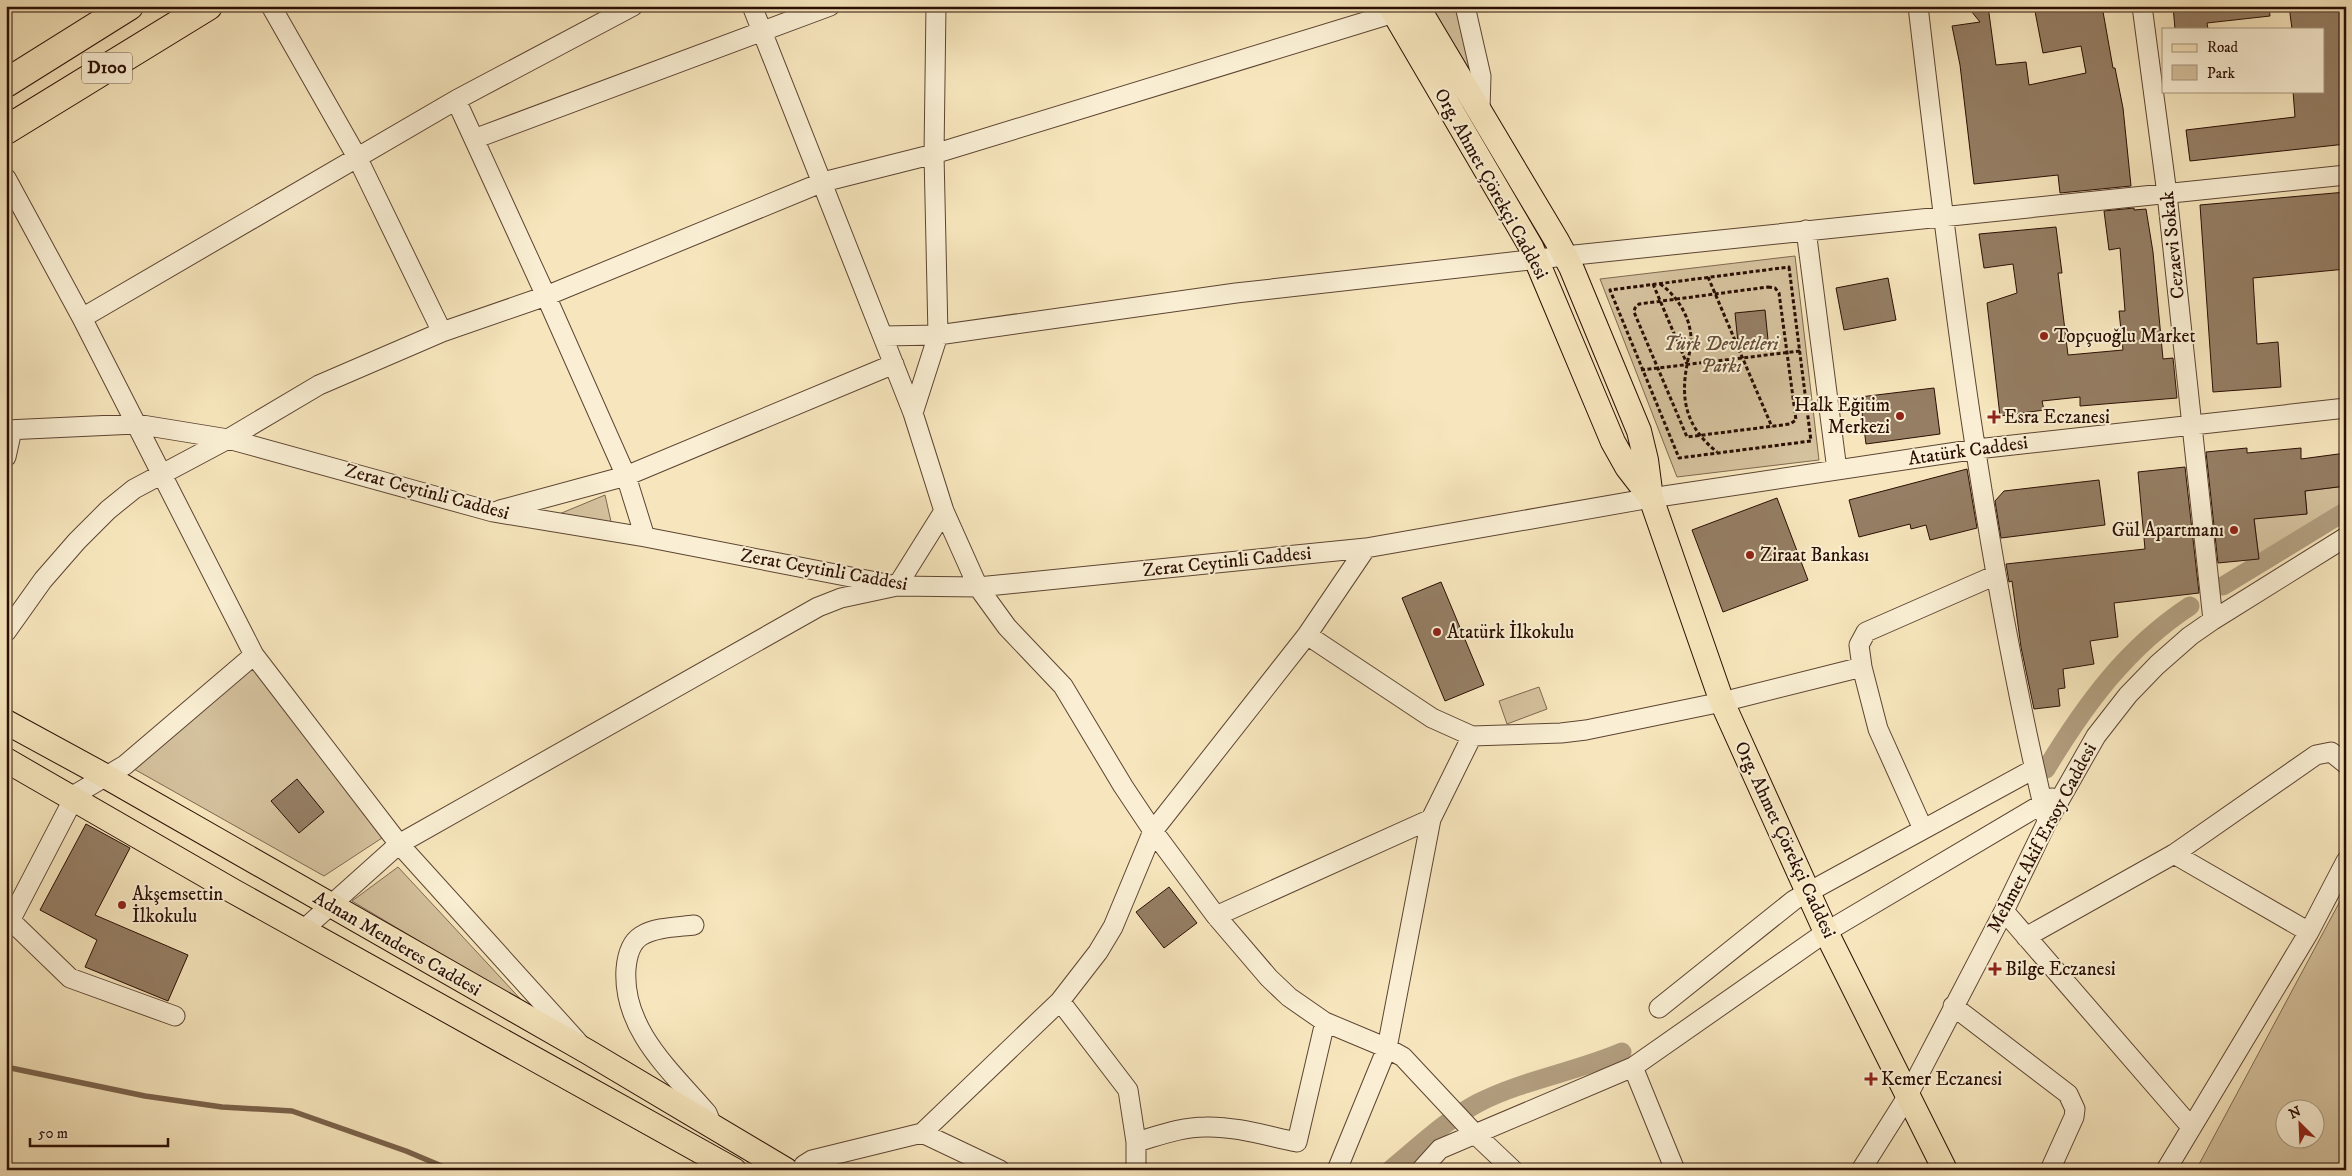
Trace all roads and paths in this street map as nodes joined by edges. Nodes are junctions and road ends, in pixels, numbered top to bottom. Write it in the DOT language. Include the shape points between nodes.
graph roads {
  1 [pos="129,6"];
  2 [pos="208,6"];
  3 [pos="271,6"];
  4 [pos="633,6"];
  5 [pos="752,6"];
  6 [pos="830,6"];
  7 [pos="936,6"];
  8 [pos="1417,6"];
  9 [pos="1465,6"];
  10 [pos="1918,6"];
  11 [pos="2142,6"];
  12 [pos="1390,9"];
  13 [pos="761,31"];
  14 [pos="6,82"];
  15 [pos="456,100"];
  16 [pos="1480,110"];
  17 [pos="1458,123"];
  18 [pos="6,130"];
  19 [pos="474,139"];
  20 [pos="934,154"];
  21 [pos="357,157"];
  22 [pos="2346,175"];
  23 [pos="6,178"];
  24 [pos="823,182"];
  25 [pos="2167,194"];
  26 [pos="1943,216"];
  27 [pos="1806,230"];
  28 [pos="1565,256"];
  29 [pos="1538,259"];
  30 [pos="1708,277"];
  31 [pos="1653,284"];
  32 [pos="1659,284"];
  33 [pos="1716,294"];
  34 [pos="546,296"];
  35 [pos="1676,299"];
  36 [pos="1660,302"];
  37 [pos="82,318"];
  38 [pos="442,332"];
  39 [pos="938,335"];
  40 [pos="883,336"];
  41 [pos="1800,351"];
  42 [pos="1788,353"];
  43 [pos="1743,358"];
  44 [pos="894,364"];
  45 [pos="1687,365"];
  46 [pos="1657,368"];
  47 [pos="1643,370"];
  48 [pos="1616,373"];
  49 [pos="2346,408"];
  50 [pos="912,413"];
  51 [pos="136,424"];
  52 [pos="2192,425"];
  53 [pos="1772,427"];
  54 [pos="9,430"];
  55 [pos="1700,437"];
  56 [pos="228,439"];
  57 [pos="1977,449"];
  58 [pos="1718,453"];
  59 [pos="6,458"];
  60 [pos="1837,470"];
  61 [pos="162,474"];
  62 [pos="626,476"];
  63 [pos="1651,498"];
  64 [pos="493,512"];
  65 [pos="944,512"];
  66 [pos="645,537"];
  67 [pos="2346,537"];
  68 [pos="1366,548"];
  69 [pos="1996,575"];
  70 [pos="897,586"];
  71 [pos="978,587"];
  72 [pos="2213,620"];
  73 [pos="6,632"];
  74 [pos="1307,635"];
  75 [pos="254,655"];
  76 [pos="1862,668"];
  77 [pos="1722,702"];
  78 [pos="6,722"];
  79 [pos="1472,736"];
  80 [pos="6,760"];
  81 [pos="2346,764"];
  82 [pos="2034,769"];
  83 [pos="107,777"];
  84 [pos="71,799"];
  85 [pos="2044,813"];
  86 [pos="1431,819"];
  87 [pos="1923,829"];
  88 [pos="1153,831"];
  89 [pos="399,844"];
  90 [pos="2174,854"];
  91 [pos="2346,861"];
  92 [pos="1807,892"];
  93 [pos="330,905"];
  94 [pos="2004,911"];
  95 [pos="1216,916"];
  96 [pos="9,917"];
  97 [pos="694,925"];
  98 [pos="303,930"];
  99 [pos="1826,932"];
  100 [pos="2309,932"];
  101 [pos="2026,938"];
  102 [pos="1060,1001"];
  103 [pos="1953,1006"];
  104 [pos="1659,1008"];
  105 [pos="175,1016"];
  106 [pos="1325,1022"];
  107 [pos="1387,1048"];
  108 [pos="588,1052"];
  109 [pos="1633,1067"];
  110 [pos="1907,1097"];
  111 [pos="712,1126"];
  112 [pos="2191,1127"];
  113 [pos="1470,1128"];
  114 [pos="922,1133"];
  115 [pos="1136,1142"];
  116 [pos="734,1170"];
  117 [pos="786,1170"];
  118 [pos="803,1170"];
  119 [pos="1000,1170"];
  120 [pos="1136,1170"];
  121 [pos="1337,1170"];
  122 [pos="1421,1170"];
  123 [pos="1513,1170"];
  124 [pos="1675,1170"];
  125 [pos="1861,1170"];
  126 [pos="1945,1170"];
  127 [pos="2050,1170"];
  128 [pos="2166,1170"];
  1 -- 14 [label="highway, D100"];
  2 -- 18 [label="highway, D100"];
  3 -- 21 [label="street"];
  4 -- 15 [label="street"];
  5 -- 13 [label="street"];
  6 -- 13 [label="street"];
  7 -- 20 [label="street"];
  8 -- 16 [label="main road, Org. Ahmet Çörekçi Caddesi"];
  9 -- 16 [label="street" via="1480,76"];
  10 -- 26 [label="street"];
  11 -- 25 [label="street, Cezaevi Sokak"];
  12 -- 17 [label="main road, Org. Ahmet Çörekçi Caddesi"];
  12 -- 20 [label="street"];
  13 -- 19 [label="street"];
  13 -- 24 [label="street"];
  15 -- 19 [label="street"];
  15 -- 21 [label="street"];
  16 -- 17 [label="street"];
  16 -- 28 [label="main road, Org. Ahmet Çörekçi Caddesi"];
  17 -- 29 [label="main road, Org. Ahmet Çörekçi Caddesi"];
  19 -- 34 [label="street"];
  20 -- 24 [label="street"];
  20 -- 39 [label="street"];
  21 -- 37 [label="street"];
  21 -- 38 [label="street"];
  22 -- 25 [label="street"];
  23 -- 37 [label="street"];
  24 -- 34 [label="street"];
  24 -- 40 [label="street"];
  25 -- 26 [label="street"];
  25 -- 52 [label="street, Cezaevi Sokak"];
  26 -- 27 [label="street"];
  26 -- 57 [label="street"];
  27 -- 28 [label="street"];
  27 -- 60 [label="street"];
  28 -- 29 [label="street"];
  28 -- 48 [label="main road, Org. Ahmet Çörekçi Caddesi"];
  29 -- 39 [label="street" via="1236,293"];
  29 -- 63 [label="main road, Org. Ahmet Çörekçi Caddesi" via="1613,442"];
  30 -- 32 [label="path"];
  30 -- 33 [label="path"];
  30 -- 41 [label="path" via="1789,267"];
  31 -- 32 [label="path"];
  31 -- 36 [label="path"];
  31 -- 47 [label="path" via="1610,290"];
  32 -- 35 [label="path"];
  33 -- 35 [label="path"];
  33 -- 42 [label="path" via="1768,287 1777,289"];
  33 -- 43 [label="path"];
  34 -- 38 [label="street"];
  34 -- 62 [label="street"];
  35 -- 36 [label="path"];
  35 -- 45 [label="path" via="1691,334"];
  36 -- 45 [label="path"];
  36 -- 46 [label="path" via="1639,304 1634,310"];
  37 -- 51 [label="street"];
  38 -- 56 [label="street" via="319,385"];
  39 -- 40 [label="street"];
  39 -- 50 [label="street"];
  40 -- 44 [label="street"];
  41 -- 42 [label="path"];
  41 -- 58 [label="path" via="1811,441"];
  42 -- 43 [label="path"];
  42 -- 53 [label="path" via="1796,418 1790,424"];
  43 -- 45 [label="path"];
  43 -- 53 [label="path"];
  44 -- 50 [label="street"];
  44 -- 62 [label="street"];
  45 -- 46 [label="path"];
  45 -- 55 [label="path" via="1684,404"];
  46 -- 47 [label="path"];
  46 -- 55 [label="path" via="1684,434"];
  47 -- 48 [label="path"];
  47 -- 58 [label="path" via="1679,458"];
  48 -- 63 [label="main road, Org. Ahmet Çörekçi Caddesi" via="1644,448"];
  49 -- 52 [label="street, Atatürk Caddesi"];
  50 -- 65 [label="street"];
  51 -- 54 [label="street, Zerat Ceytinli Caddesi"];
  51 -- 56 [label="street, Zerat Ceytinli Caddesi"];
  51 -- 61 [label="street"];
  52 -- 57 [label="street, Atatürk Caddesi"];
  52 -- 72 [label="street, Cezaevi Sokak"];
  53 -- 55 [label="path"];
  54 -- 59 [label="street"];
  55 -- 58 [label="path"];
  56 -- 61 [label="street"];
  56 -- 64 [label="street, Zerat Ceytinli Caddesi"];
  57 -- 60 [label="street, Atatürk Caddesi"];
  57 -- 69 [label="street"];
  60 -- 63 [label="street, Atatürk Caddesi"];
  61 -- 73 [label="street" via="134,489 77,541 43,580"];
  61 -- 75 [label="street"];
  62 -- 64 [label="street"];
  62 -- 66 [label="street"];
  63 -- 68 [label="street, Zerat Ceytinli Caddesi"];
  63 -- 77 [label="main road, Org. Ahmet Çörekçi Caddesi"];
  64 -- 66 [label="street, Zerat Ceytinli Caddesi"];
  65 -- 70 [label="street"];
  65 -- 71 [label="street"];
  66 -- 70 [label="street, Zerat Ceytinli Caddesi"];
  67 -- 72 [label="street, Mehmet Akif Ersoy Caddesi"];
  68 -- 71 [label="street, Zerat Ceytinli Caddesi"];
  68 -- 74 [label="street"];
  69 -- 76 [label="street" via="1866,632 1859,645"];
  69 -- 82 [label="street"];
  70 -- 71 [label="street, Zerat Ceytinli Caddesi"];
  70 -- 89 [label="street" via="841,598 818,607"];
  71 -- 88 [label="street" via="1007,627 1063,686 1122,786"];
  72 -- 85 [label="street, Mehmet Akif Ersoy Caddesi" via="2157,665 2128,696 2096,736 2065,789"];
  74 -- 79 [label="street" via="1432,718"];
  74 -- 88 [label="street"];
  75 -- 83 [label="street"];
  75 -- 89 [label="street"];
  76 -- 77 [label="street"];
  76 -- 87 [label="street" via="1880,737"];
  77 -- 79 [label="street" via="1575,732"];
  77 -- 92 [label="main road, Org. Ahmet Çörekçi Caddesi"];
  78 -- 83 [label="main road, Adnan Menderes Caddesi"];
  79 -- 86 [label="street"];
  80 -- 84 [label="main road, Adnan Menderes Caddesi"];
  81 -- 90 [label="street" via="2331,752 2316,754"];
  82 -- 85 [label="street"];
  82 -- 87 [label="street"];
  83 -- 84 [label="street"];
  83 -- 93 [label="main road, Adnan Menderes Caddesi"];
  84 -- 96 [label="street"];
  84 -- 98 [label="main road, Adnan Menderes Caddesi"];
  85 -- 94 [label="street, Mehmet Akif Ersoy Caddesi"];
  85 -- 99 [label="street"];
  86 -- 95 [label="street"];
  86 -- 107 [label="street"];
  87 -- 92 [label="street"];
  88 -- 95 [label="street"];
  88 -- 102 [label="street" via="1112,927 1098,952"];
  89 -- 93 [label="street"];
  89 -- 108 [label="street"];
  90 -- 100 [label="street"];
  90 -- 101 [label="street"];
  91 -- 100 [label="street"];
  92 -- 99 [label="main road, Org. Ahmet Çörekçi Caddesi"];
  92 -- 104 [label="street"];
  93 -- 98 [label="street"];
  93 -- 108 [label="main road, Adnan Menderes Caddesi"];
  94 -- 101 [label="street"];
  94 -- 103 [label="street, Mehmet Akif Ersoy Caddesi"];
  95 -- 106 [label="street" via="1289,997"];
  96 -- 105 [label="street" via="70,978"];
  97 -- 111 [label="street" via="650,932 639,937 631,947 627,962 626,987 633,1015 648,1044 707,1113"];
  98 -- 116 [label="main road, Adnan Menderes Caddesi"];
  99 -- 109 [label="street"];
  99 -- 110 [label="main road, Org. Ahmet Çörekçi Caddesi"];
  100 -- 112 [label="street"];
  101 -- 112 [label="street"];
  102 -- 114 [label="street"];
  102 -- 115 [label="street" via="1128,1090"];
  103 -- 110 [label="street, Mehmet Akif Ersoy Caddesi"];
  103 -- 127 [label="street" via="2068,1094 2075,1110 2074,1117"];
  106 -- 107 [label="street"];
  106 -- 115 [label="street" via="1298,1142 1222,1127 1180,1130"];
  107 -- 113 [label="street" via="1410,1063"];
  107 -- 121 [label="street"];
  108 -- 111 [label="main road, Adnan Menderes Caddesi"];
  109 -- 113 [label="street"];
  109 -- 124 [label="street"];
  110 -- 125 [label="street, Mehmet Akif Ersoy Caddesi"];
  110 -- 126 [label="main road, Org. Ahmet Çörekçi Caddesi"];
  111 -- 117 [label="main road, Adnan Menderes Caddesi"];
  112 -- 128 [label="street"];
  113 -- 122 [label="street" via="1440,1150"];
  113 -- 123 [label="street"];
  114 -- 118 [label="street" via="812,1160 804,1165"];
  114 -- 119 [label="street"];
  115 -- 120 [label="street"];
}
